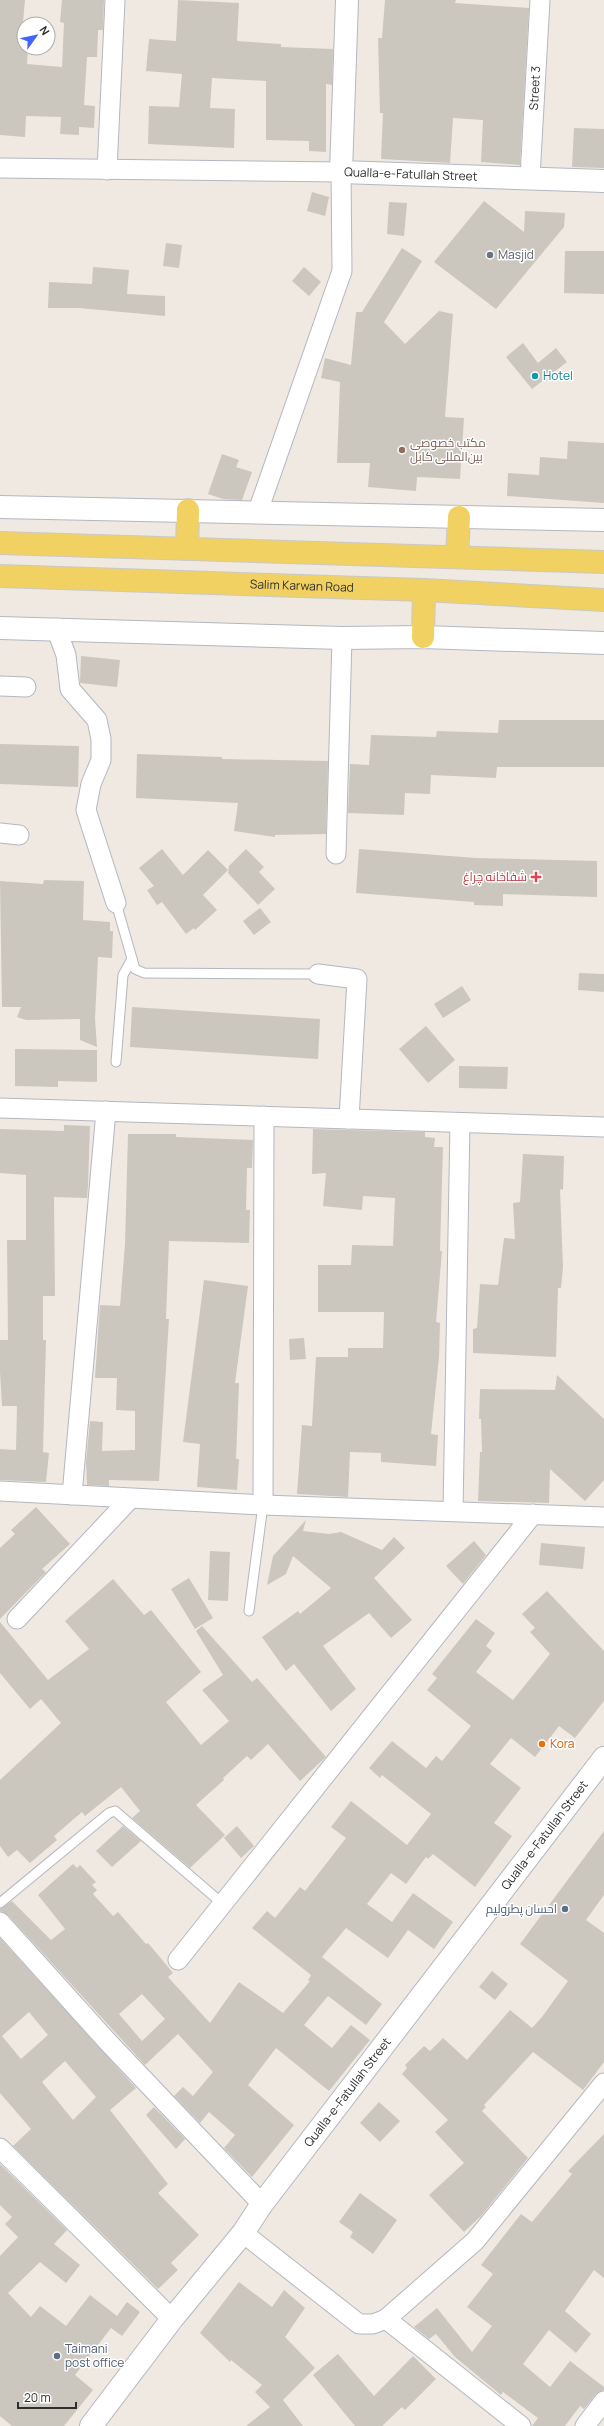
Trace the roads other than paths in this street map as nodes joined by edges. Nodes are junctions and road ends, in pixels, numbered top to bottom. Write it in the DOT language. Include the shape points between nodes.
graph roads {
  1 [pos="116,0"];
  2 [pos="347,0"];
  3 [pos="540,0"];
  4 [pos="0,168"];
  5 [pos="106,170"];
  6 [pos="341,172"];
  7 [pos="530,177"];
  8 [pos="604,181"];
  9 [pos="0,507"];
  10 [pos="188,510"];
  11 [pos="258,511"];
  12 [pos="459,517"];
  13 [pos="604,520"];
  14 [pos="0,543"];
  15 [pos="187,549"];
  16 [pos="457,557"];
  17 [pos="604,562"];
  18 [pos="0,576"];
  19 [pos="424,590"];
  20 [pos="600,602"];
  21 [pos="0,628"];
  22 [pos="56,628"];
  23 [pos="423,637"];
  24 [pos="342,638"];
  25 [pos="604,643"];
  26 [pos="0,686"];
  27 [pos="26,687"];
  28 [pos="0,833"];
  29 [pos="19,835"];
  30 [pos="336,854"];
  31 [pos="116,903"];
  32 [pos="132,959"];
  33 [pos="318,974"];
  34 [pos="116,1062"];
  35 [pos="0,1108"];
  36 [pos="106,1111"];
  37 [pos="264,1116"];
  38 [pos="349,1119"];
  39 [pos="460,1122"];
  40 [pos="604,1127"];
  41 [pos="0,1491"];
  42 [pos="72,1495"];
  43 [pos="130,1499"];
  44 [pos="263,1505"];
  45 [pos="453,1511"];
  46 [pos="533,1514"];
  47 [pos="604,1516"];
  48 [pos="249,1611"];
  49 [pos="17,1619"];
  50 [pos="604,1758"];
  51 [pos="0,1903"];
  52 [pos="224,1905"];
  53 [pos="0,1922"];
  54 [pos="178,1960"];
  55 [pos="604,2083"];
  56 [pos="0,2148"];
  57 [pos="262,2204"];
  58 [pos="243,2233"];
  59 [pos="172,2319"];
  60 [pos="386,2319"];
  61 [pos="604,2402"];
  62 [pos="91,2426"];
  63 [pos="521,2426"];
  64 [pos="585,2426"];
  1 -- 5 [label="street"];
  2 -- 6 [label="street, Qualla-e-Fatullah Street"];
  3 -- 7 [label="street, Street 3"];
  4 -- 5 [label="street"];
  5 -- 6 [label="street"];
  6 -- 7 [label="street, Qualla-e-Fatullah Street"];
  6 -- 11 [label="street" via="342,271"];
  7 -- 8 [label="street, Qualla-e-Fatullah Street"];
  9 -- 10 [label="street"];
  10 -- 11 [label="street"];
  10 -- 15 [label="main road"];
  11 -- 12 [label="street"];
  12 -- 13 [label="street"];
  12 -- 16 [label="main road"];
  14 -- 15 [label="main road"];
  15 -- 16 [label="main road"];
  16 -- 17 [label="main road"];
  18 -- 19 [label="main road, Salim Karwan Road"];
  19 -- 20 [label="main road, Salim Karwan Road"];
  19 -- 23 [label="main road"];
  21 -- 22 [label="street"];
  22 -- 24 [label="street"];
  22 -- 31 [label="street" via="66,655 70,689 97,720 102,739 101,760 91,784 86,810"];
  23 -- 24 [label="street"];
  23 -- 25 [label="street"];
  24 -- 30 [label="street"];
  26 -- 27 [label="street"];
  28 -- 29 [label="street"];
  31 -- 32 [label="lane"];
  32 -- 33 [label="lane" via="135,969 144,973"];
  32 -- 34 [label="lane" via="123,975"];
  33 -- 38 [label="street" via="357,979"];
  35 -- 36 [label="street"];
  36 -- 37 [label="street"];
  36 -- 42 [label="street"];
  37 -- 38 [label="street"];
  37 -- 44 [label="street"];
  38 -- 39 [label="street"];
  39 -- 40 [label="street"];
  39 -- 45 [label="street"];
  41 -- 42 [label="street"];
  42 -- 43 [label="street"];
  43 -- 44 [label="street"];
  43 -- 49 [label="street"];
  44 -- 45 [label="street"];
  44 -- 48 [label="lane"];
  45 -- 46 [label="street"];
  46 -- 47 [label="street"];
  46 -- 52 [label="street"];
  50 -- 57 [label="street, Qualla-e-Fatullah Street"];
  51 -- 52 [label="lane" via="109,1812 115,1811"];
  52 -- 54 [label="street"];
  53 -- 57 [label="street" via="107,2041"];
  55 -- 60 [label="street" via="475,2241"];
  56 -- 59 [label="street"];
  57 -- 58 [label="street, Qualla-e-Fatullah Street"];
  58 -- 59 [label="street, Qualla-e-Fatullah Street"];
  58 -- 60 [label="street" via="359,2324 373,2324"];
  59 -- 62 [label="street, Qualla-e-Fatullah Street"];
  60 -- 63 [label="street"];
  61 -- 64 [label="street"];
}
